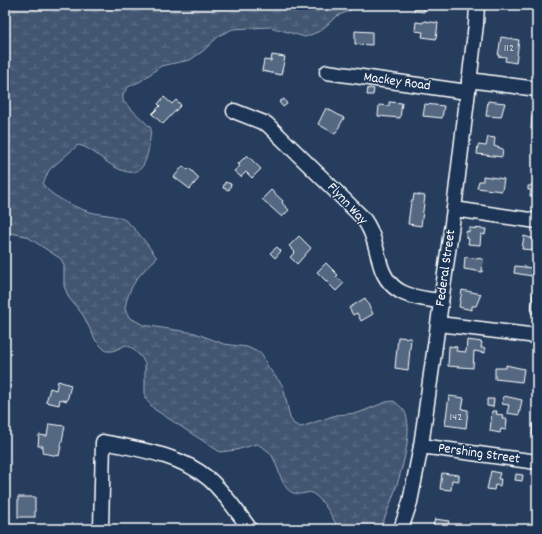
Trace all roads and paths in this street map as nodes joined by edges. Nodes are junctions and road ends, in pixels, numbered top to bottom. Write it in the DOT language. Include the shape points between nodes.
graph roads {
  1 [pos="477,5"];
  2 [pos="326,72"];
  3 [pos="468,86"];
  4 [pos="537,89"];
  5 [pos="234,111"];
  6 [pos="454,209"];
  7 [pos="537,221"];
  8 [pos="441,301"];
  9 [pos="439,324"];
  10 [pos="537,336"];
  11 [pos="421,446"];
  12 [pos="537,462"];
  13 [pos="101,529"];
  14 [pos="250,529"];
  15 [pos="401,529"];
  1 -- 3 [label="street, Federal Street"];
  2 -- 3 [label="street, Mackey Road"];
  3 -- 4 [label="street, Mackey Road"];
  3 -- 6 [label="street, Federal Street"];
  5 -- 8 [label="street, Flynn Way" via="267,124 362,217 372,235 382,270 390,284 408,296"];
  6 -- 7 [label="street"];
  6 -- 8 [label="street, Federal Street"];
  8 -- 9 [label="street, Federal Street"];
  9 -- 10 [label="street"];
  9 -- 11 [label="street, Federal Street"];
  11 -- 12 [label="street, Pershing Street"];
  11 -- 15 [label="street, Federal Street" via="410,502"];
  13 -- 14 [label="street" via="103,442 133,447 190,466 213,483"];
}
